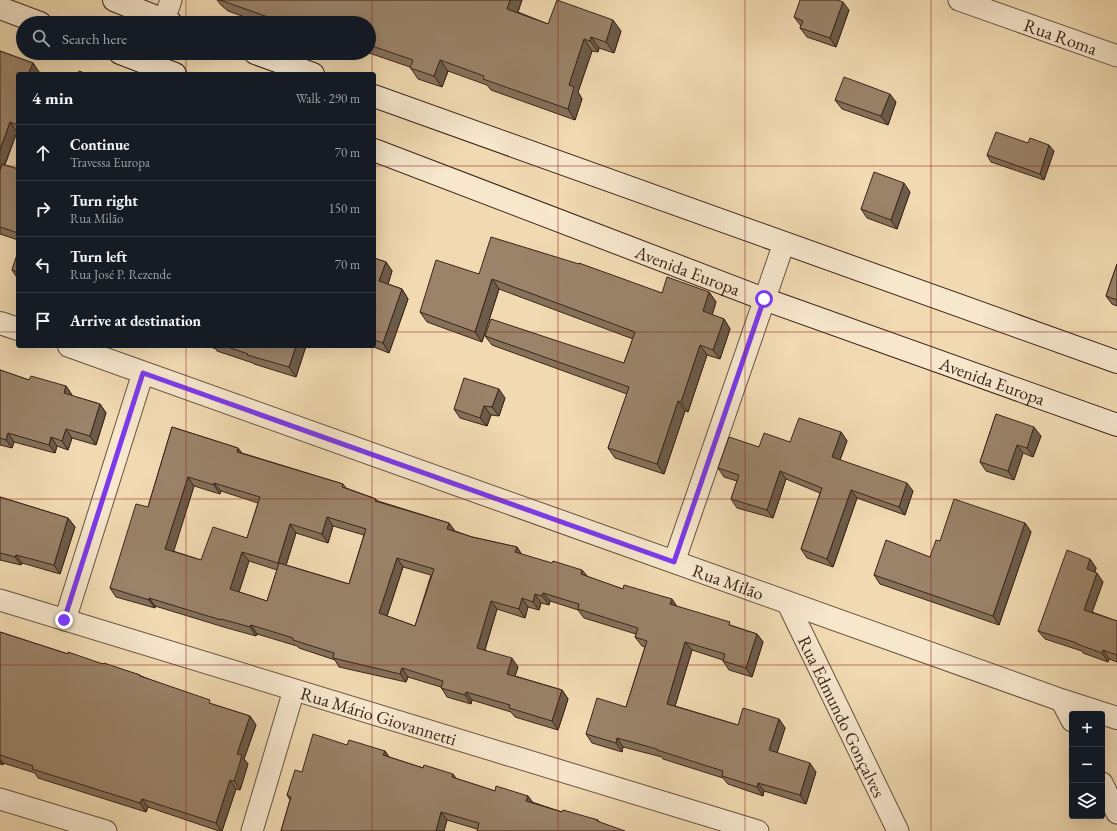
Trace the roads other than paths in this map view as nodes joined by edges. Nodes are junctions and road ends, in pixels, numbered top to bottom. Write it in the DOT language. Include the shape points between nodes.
graph roads {
  1 [pos="114,0"];
  2 [pos="171,0"];
  3 [pos="959,0"];
  4 [pos="0,8"];
  5 [pos="21,16"];
  6 [pos="152,16"];
  7 [pos="167,16"];
  8 [pos="1117,56"];
  9 [pos="154,60"];
  10 [pos="274,60"];
  11 [pos="173,72"];
  12 [pos="307,72"];
  13 [pos="376,97"];
  14 [pos="376,151"];
  15 [pos="784,243"];
  16 [pos="764,299"];
  17 [pos="0,323"];
  18 [pos="16,328"];
  19 [pos="74,348"];
  20 [pos="1117,362"];
  21 [pos="143,373"];
  22 [pos="1117,425"];
  23 [pos="674,562"];
  24 [pos="0,600"];
  25 [pos="787,602"];
  26 [pos="64,620"];
  27 [pos="294,690"];
  28 [pos="1061,700"];
  29 [pos="1069,715"];
  30 [pos="1117,718"];
  31 [pos="1102,783"];
  32 [pos="0,799"];
  33 [pos="1117,813"];
  34 [pos="106,831"];
  35 [pos="252,831"];
  36 [pos="758,831"];
  37 [pos="898,831"];
  1 -- 6 [label="main road"];
  2 -- 7 [label="street"];
  3 -- 8 [label="street, Rua Roma"];
  4 -- 5 [label="main road"];
  9 -- 11 [label="main road"];
  10 -- 12 [label="main road"];
  13 -- 15 [label="main road"];
  14 -- 16 [label="main road, Avenida Europa"];
  15 -- 16 [label="street"];
  15 -- 20 [label="main road"];
  16 -- 22 [label="main road, Avenida Europa"];
  16 -- 23 [label="street"];
  17 -- 18 [label="main road"];
  19 -- 21 [label="main road, Rua Milão"];
  21 -- 23 [label="main road, Rua Milão"];
  21 -- 26 [label="street"];
  23 -- 25 [label="main road, Rua Milão"];
  24 -- 26 [label="street, Rua Mário Giovannetti"];
  25 -- 28 [label="main road, Rua Milão"];
  25 -- 37 [label="street, Rua Edmundo Gonçalves"];
  26 -- 27 [label="street, Rua Mário Giovannetti"];
  27 -- 35 [label="street"];
  27 -- 36 [label="street, Rua Mário Giovannetti"];
  28 -- 29 [label="street"];
  28 -- 30 [label="main road, Rua Milão"];
  31 -- 33 [label="street"];
  32 -- 34 [label="street"];
}
